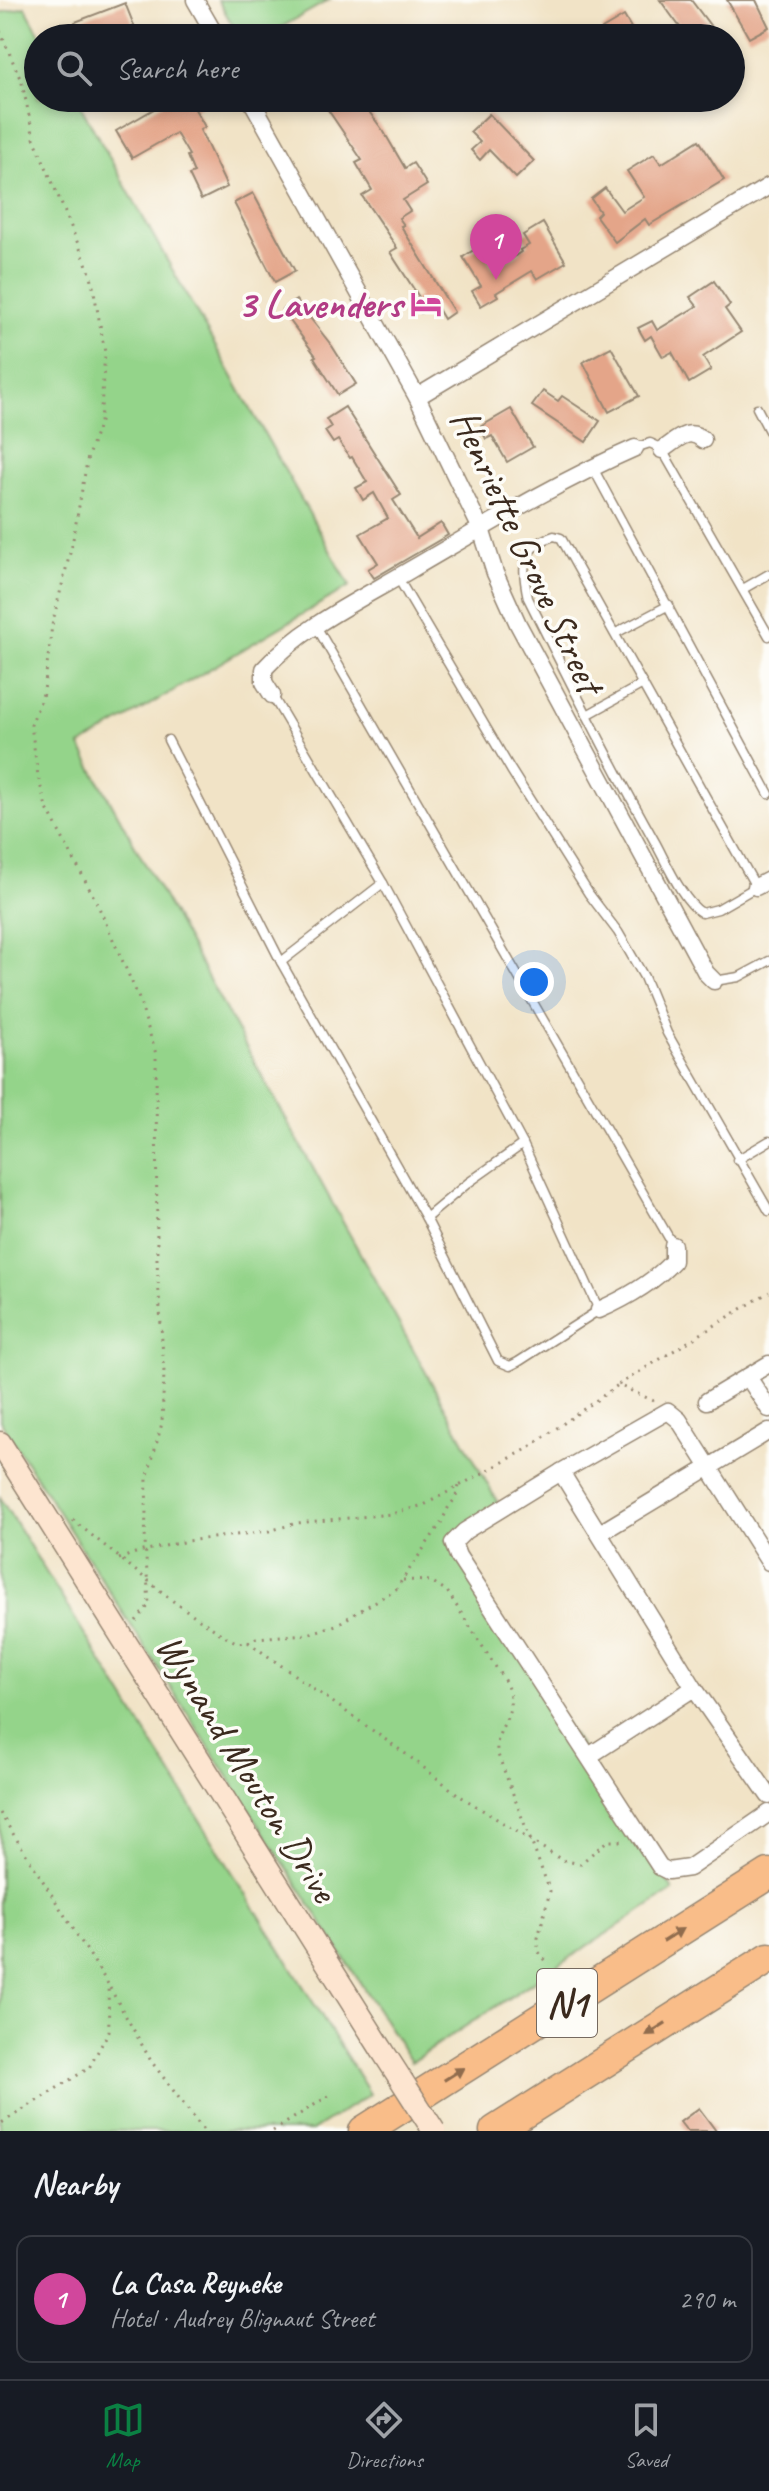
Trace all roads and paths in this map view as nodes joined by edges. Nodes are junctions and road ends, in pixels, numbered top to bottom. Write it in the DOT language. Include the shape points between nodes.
graph roads {
  1 [pos="195,0"];
  2 [pos="209,24"];
  3 [pos="0,31"];
  4 [pos="24,92"];
  5 [pos="28,112"];
  6 [pos="258,112"];
  7 [pos="769,186"];
  8 [pos="417,397"];
  9 [pos="757,408"];
  10 [pos="769,431"];
  11 [pos="703,440"];
  12 [pos="635,448"];
  13 [pos="662,450"];
  14 [pos="592,467"];
  15 [pos="481,529"];
  16 [pos="769,574"];
  17 [pos="398,577"];
  18 [pos="743,589"];
  19 [pos="669,605"];
  20 [pos="316,626"];
  21 [pos="616,633"];
  22 [pos="769,636"];
  23 [pos="643,684"];
  24 [pos="272,695"];
  25 [pos="587,715"];
  26 [pos="168,740"];
  27 [pos="769,794"];
  28 [pos="383,883"];
  29 [pos="762,883"];
  30 [pos="769,961"];
  31 [pos="281,962"];
  32 [pos="714,981"];
  33 [pos="769,1141"];
  34 [pos="523,1144"];
  35 [pos="737,1160"];
  36 [pos="769,1211"];
  37 [pos="426,1218"];
  38 [pos="673,1245"];
  39 [pos="769,1292"];
  40 [pos="599,1310"];
  41 [pos="769,1364"];
  42 [pos="748,1377"];
  43 [pos="618,1385"];
  44 [pos="707,1401"];
  45 [pos="769,1409"];
  46 [pos="664,1411"];
  47 [pos="769,1431"];
  48 [pos="0,1443"];
  49 [pos="709,1469"];
  50 [pos="561,1472"];
  51 [pos="459,1486"];
  52 [pos="73,1520"];
  53 [pos="600,1533"];
  54 [pos="147,1550"];
  55 [pos="119,1559"];
  56 [pos="769,1562"];
  57 [pos="403,1580"];
  58 [pos="147,1581"];
  59 [pos="134,1624"];
  60 [pos="248,1642"];
  61 [pos="694,1688"];
  62 [pos="589,1756"];
  63 [pos="769,1796"];
  64 [pos="0,1813"];
  65 [pos="769,1813"];
  66 [pos="532,1839"];
  67 [pos="629,1841"];
  68 [pos="769,1874"];
  69 [pos="769,1958"];
  70 [pos="547,1962"];
  71 [pos="108,1984"];
  72 [pos="330,2095"];
  73 [pos="0,2124"];
  74 [pos="204,2131"];
  75 [pos="273,2131"];
  76 [pos="364,2131"];
  77 [pos="434,2131"];
  78 [pos="495,2131"];
  1 -- 2 [label="street"];
  3 -- 4 [label="path"];
  5 -- 54 [label="path" via="34,138 91,275 105,352 100,422 52,625 44,691 31,725 46,807 96,901 138,996 156,1054 157,1262 164,1372 162,1423 147,1479"];
  6 -- 8 [label="street, Henriette Grove Street"];
  7 -- 8 [label="street"];
  8 -- 15 [label="street, Henriette Grove Street"];
  9 -- 10 [label="lane"];
  11 -- 13 [label="street" via="690,433"];
  12 -- 13 [label="lane" via="650,443"];
  12 -- 14 [label="street"];
  13 -- 18 [label="lane"];
  14 -- 15 [label="street"];
  14 -- 19 [label="lane"];
  15 -- 17 [label="street"];
  15 -- 32 [label="street, Henriette Grove Street" via="518,624"];
  16 -- 18 [label="lane"];
  17 -- 20 [label="street"];
  17 -- 35 [label="lane" via="511,770 618,932"];
  18 -- 22 [label="lane"];
  19 -- 21 [label="lane"];
  19 -- 27 [label="lane"];
  20 -- 24 [label="street" via="264,669"];
  20 -- 38 [label="lane"];
  21 -- 23 [label="lane"];
  21 -- 25 [label="lane" via="561,538 554,536 531,548 523,569 528,598"];
  23 -- 25 [label="lane"];
  23 -- 29 [label="lane"];
  24 -- 28 [label="lane"];
  25 -- 29 [label="lane" via="697,910 718,909"];
  26 -- 31 [label="lane"];
  28 -- 31 [label="lane"];
  28 -- 34 [label="lane"];
  30 -- 32 [label="lane, Henriette Grove Street" via="739,977"];
  31 -- 37 [label="lane"];
  33 -- 35 [label="lane"];
  34 -- 37 [label="lane"];
  34 -- 40 [label="lane"];
  35 -- 36 [label="lane"];
  37 -- 40 [label="lane" via="503,1365 518,1362"];
  38 -- 40 [label="street" via="673,1261 667,1268"];
  39 -- 43 [label="path"];
  41 -- 42 [label="street"];
  42 -- 44 [label="street"];
  42 -- 45 [label="street"];
  43 -- 46 [label="path" via="657,1402"];
  43 -- 51 [label="path" via="527,1449"];
  46 -- 49 [label="street" via="679,1420"];
  46 -- 50 [label="street"];
  47 -- 49 [label="street"];
  48 -- 77 [label="street, Wynand Mouton Drive, bridge"];
  49 -- 53 [label="street"];
  49 -- 56 [label="street"];
  50 -- 53 [label="street"];
  50 -- 62 [label="street" via="453,1543"];
  51 -- 54 [label="path" via="424,1505 391,1514 297,1523"];
  51 -- 57 [label="path"];
  52 -- 55 [label="path"];
  53 -- 61 [label="street"];
  54 -- 55 [label="path"];
  54 -- 58 [label="path"];
  55 -- 58 [label="path"];
  57 -- 60 [label="path" via="386,1597 336,1625"];
  57 -- 66 [label="path" via="431,1581 447,1591 506,1683 512,1700 497,1752"];
  58 -- 59 [label="path" via="149,1605"];
  58 -- 60 [label="path" via="224,1636"];
  60 -- 66 [label="path" via="460,1796"];
  61 -- 62 [label="street"];
  61 -- 63 [label="street"];
  62 -- 65 [label="street" via="655,1860 668,1871 689,1868"];
  64 -- 71 [label="path"];
  66 -- 67 [label="path" via="562,1860 580,1864 607,1841"];
  66 -- 70 [label="path" via="550,1891 538,1938 538,1951"];
  76 -- 68 [label="highway, N1, one-way"];
  69 -- 78 [label="highway, N1, one-way"];
  71 -- 73 [label="path" via="109,2031 89,2068"];
  71 -- 74 [label="path" via="151,2061"];
  72 -- 75 [label="path"];
}
